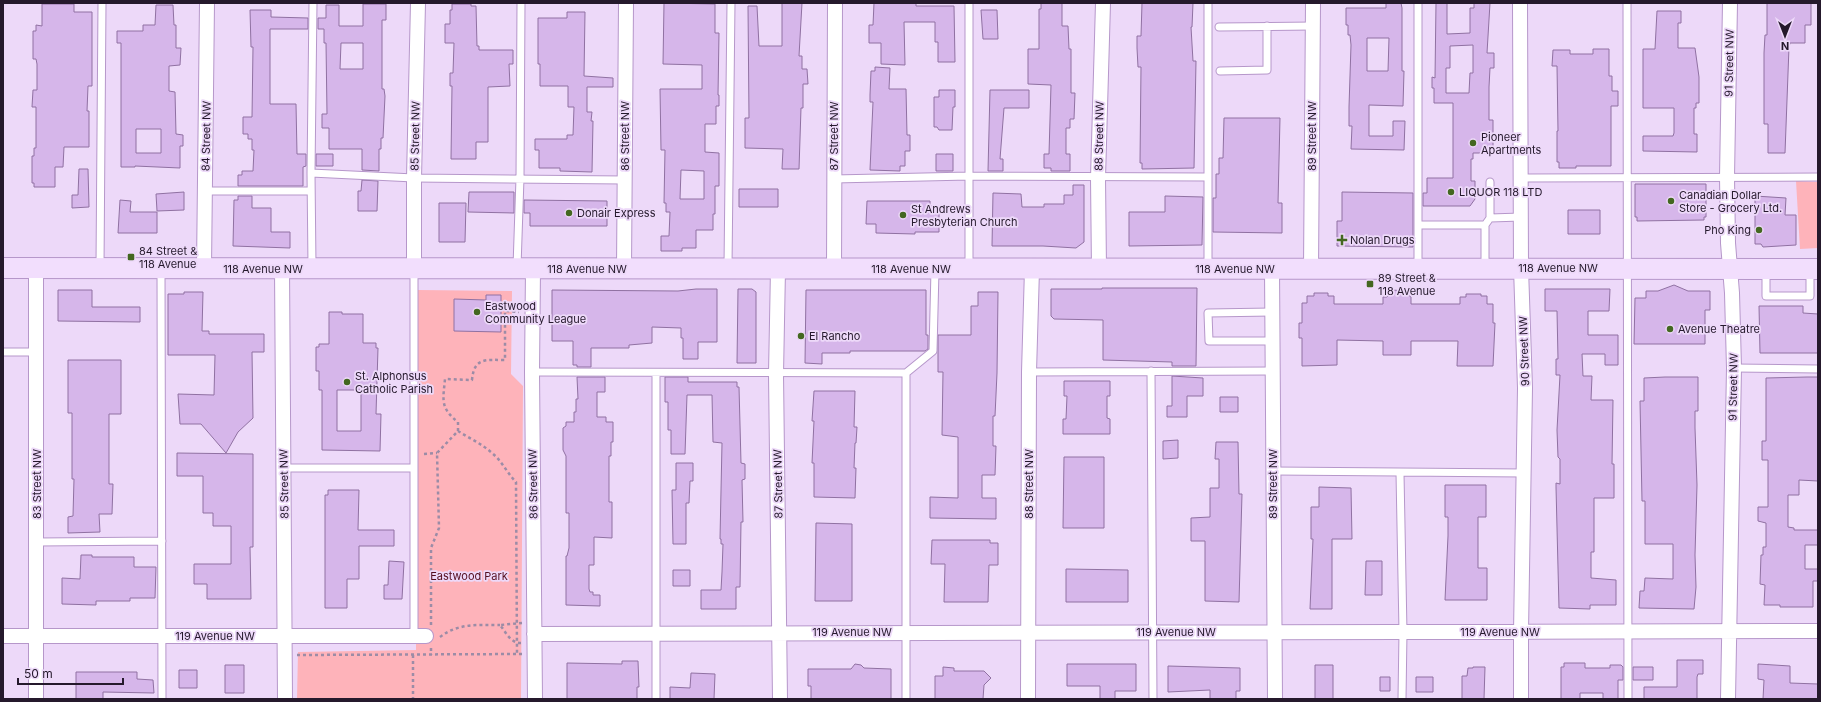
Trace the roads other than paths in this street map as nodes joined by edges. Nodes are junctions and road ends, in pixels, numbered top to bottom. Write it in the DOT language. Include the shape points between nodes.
graph roads {
  1 [pos="102,3"];
  2 [pos="207,3"];
  3 [pos="313,3"];
  4 [pos="418,3"];
  5 [pos="521,3"];
  6 [pos="626,3"];
  7 [pos="731,3"];
  8 [pos="835,3"];
  9 [pos="969,3"];
  10 [pos="1103,3"];
  11 [pos="1208,3"];
  12 [pos="1313,3"];
  13 [pos="1418,3"];
  14 [pos="1520,3"];
  15 [pos="1627,3"];
  16 [pos="1730,3"];
  17 [pos="1267,26"];
  18 [pos="1313,26"];
  19 [pos="1219,27"];
  20 [pos="1220,71"];
  21 [pos="311,173"];
  22 [pos="969,176"];
  23 [pos="1207,177"];
  24 [pos="1727,177"];
  25 [pos="1818,177"];
  26 [pos="414,178"];
  27 [pos="520,178"];
  28 [pos="1098,178"];
  29 [pos="1521,178"];
  30 [pos="1627,178"];
  31 [pos="834,179"];
  32 [pos="624,180"];
  33 [pos="1490,182"];
  34 [pos="205,191"];
  35 [pos="311,191"];
  36 [pos="1521,217"];
  37 [pos="1490,218"];
  38 [pos="1418,225"];
  39 [pos="1485,225"];
  40 [pos="3,268"];
  41 [pos="100,268"];
  42 [pos="161,268"];
  43 [pos="204,268"];
  44 [pos="282,268"];
  45 [pos="1485,268"];
  46 [pos="1521,268"];
  47 [pos="36,269"];
  48 [pos="312,269"];
  49 [pos="414,269"];
  50 [pos="525,269"];
  51 [pos="624,269"];
  52 [pos="728,269"];
  53 [pos="778,269"];
  54 [pos="834,269"];
  55 [pos="935,269"];
  56 [pos="969,269"];
  57 [pos="1032,269"];
  58 [pos="1099,269"];
  59 [pos="1208,269"];
  60 [pos="1272,269"];
  61 [pos="1311,269"];
  62 [pos="1418,269"];
  63 [pos="1628,269"];
  64 [pos="1730,269"];
  65 [pos="1766,269"];
  66 [pos="1814,269"];
  67 [pos="1272,312"];
  68 [pos="1273,341"];
  69 [pos="3,352"];
  70 [pos="37,352"];
  71 [pos="1734,368"];
  72 [pos="1818,369"];
  73 [pos="1273,371"];
  74 [pos="532,372"];
  75 [pos="1030,372"];
  76 [pos="1151,372"];
  77 [pos="656,373"];
  78 [pos="906,373"];
  79 [pos="776,374"];
  80 [pos="284,468"];
  81 [pos="414,468"];
  82 [pos="1274,471"];
  83 [pos="1400,473"];
  84 [pos="1524,473"];
  85 [pos="162,541"];
  86 [pos="37,542"];
  87 [pos="1818,631"];
  88 [pos="906,632"];
  89 [pos="1027,632"];
  90 [pos="1153,632"];
  91 [pos="1274,632"];
  92 [pos="1403,632"];
  93 [pos="1521,632"];
  94 [pos="1628,632"];
  95 [pos="1729,632"];
  96 [pos="656,633"];
  97 [pos="780,633"];
  98 [pos="534,634"];
  99 [pos="3,636"];
  100 [pos="36,636"];
  101 [pos="162,636"];
  102 [pos="285,636"];
  103 [pos="426,637"];
  104 [pos="36,699"];
  105 [pos="162,699"];
  106 [pos="285,699"];
  107 [pos="535,699"];
  108 [pos="656,699"];
  109 [pos="780,699"];
  110 [pos="906,699"];
  111 [pos="1028,699"];
  112 [pos="1153,699"];
  113 [pos="1275,699"];
  114 [pos="1402,699"];
  115 [pos="1521,699"];
  116 [pos="1628,699"];
  117 [pos="1728,699"];
  1 -- 41 [label="lane"];
  2 -- 34 [label="street, 84 Street NW"];
  3 -- 21 [label="lane"];
  4 -- 26 [label="street, 85 Street NW"];
  5 -- 27 [label="lane"];
  6 -- 32 [label="street, 86 Street NW"];
  7 -- 52 [label="lane"];
  8 -- 31 [label="street, 87 Street NW"];
  9 -- 22 [label="lane"];
  10 -- 28 [label="street, 88 Street NW"];
  11 -- 23 [label="lane"];
  12 -- 18 [label="street, 89 Street NW"];
  13 -- 38 [label="lane"];
  14 -- 29 [label="street, 90 Street NW"];
  15 -- 30 [label="lane"];
  16 -- 24 [label="street, 91 Street NW"];
  17 -- 18 [label="lane"];
  17 -- 19 [label="lane"];
  17 -- 20 [label="lane" via="1267,70"];
  18 -- 61 [label="street, 89 Street NW"];
  21 -- 26 [label="lane"];
  21 -- 35 [label="lane"];
  22 -- 28 [label="lane"];
  22 -- 31 [label="lane"];
  22 -- 56 [label="lane"];
  23 -- 28 [label="lane"];
  23 -- 59 [label="lane"];
  24 -- 25 [label="lane"];
  24 -- 30 [label="lane"];
  24 -- 64 [label="street, 91 Street NW"];
  26 -- 27 [label="lane"];
  26 -- 49 [label="street, 85 Street NW"];
  27 -- 32 [label="lane"];
  27 -- 50 [label="lane"];
  28 -- 58 [label="street, 88 Street NW"];
  29 -- 30 [label="lane"];
  29 -- 36 [label="street, 90 Street NW"];
  30 -- 63 [label="lane"];
  31 -- 54 [label="street, 87 Street NW"];
  32 -- 51 [label="street, 86 Street NW"];
  33 -- 37 [label="lane"];
  34 -- 35 [label="lane"];
  34 -- 43 [label="street, 84 Street NW"];
  35 -- 48 [label="lane"];
  36 -- 37 [label="lane"];
  36 -- 46 [label="street, 90 Street NW"];
  37 -- 39 [label="lane"];
  38 -- 39 [label="lane"];
  38 -- 62 [label="lane"];
  39 -- 45 [label="lane"];
  40 -- 47 [label="main road, 118 Avenue NW"];
  41 -- 42 [label="main road, 118 Avenue NW"];
  41 -- 47 [label="main road, 118 Avenue NW"];
  42 -- 43 [label="main road, 118 Avenue NW"];
  42 -- 85 [label="lane"];
  43 -- 44 [label="main road, 118 Avenue NW"];
  44 -- 48 [label="main road, 118 Avenue NW"];
  44 -- 80 [label="street, 85 Street NW"];
  45 -- 46 [label="main road, 118 Avenue NW"];
  45 -- 62 [label="main road, 118 Avenue NW"];
  46 -- 63 [label="main road, 118 Avenue NW"];
  46 -- 84 [label="street, 90 Street NW" via="1525,388"];
  47 -- 70 [label="street, 83 Street NW"];
  48 -- 49 [label="main road, 118 Avenue NW"];
  49 -- 50 [label="main road, 118 Avenue NW"];
  49 -- 81 [label="lane"];
  50 -- 51 [label="main road, 118 Avenue NW"];
  50 -- 74 [label="street, 86 Street NW" via="532,312"];
  51 -- 52 [label="main road, 118 Avenue NW"];
  52 -- 53 [label="main road, 118 Avenue NW"];
  53 -- 54 [label="main road, 118 Avenue NW"];
  53 -- 79 [label="street, 87 Street NW"];
  54 -- 55 [label="main road, 118 Avenue NW"];
  55 -- 56 [label="main road, 118 Avenue NW"];
  55 -- 78 [label="lane" via="933,351"];
  56 -- 57 [label="main road, 118 Avenue NW"];
  57 -- 58 [label="main road, 118 Avenue NW"];
  57 -- 75 [label="street, 88 Street NW"];
  58 -- 59 [label="main road, 118 Avenue NW"];
  59 -- 60 [label="main road, 118 Avenue NW"];
  60 -- 61 [label="main road, 118 Avenue NW"];
  60 -- 67 [label="street, 89 Street NW"];
  61 -- 62 [label="main road, 118 Avenue NW"];
  63 -- 64 [label="main road, 118 Avenue NW"];
  63 -- 94 [label="lane"];
  64 -- 65 [label="main road, 118 Avenue NW"];
  64 -- 71 [label="street, 91 Street NW"];
  65 -- 66 [label="main road, 118 Avenue NW"];
  65 -- 66 [label="lane" via="1766,296 1810,296"];
  67 -- 68 [label="street, 89 Street NW"];
  67 -- 68 [label="lane" via="1208,313 1208,342"];
  68 -- 73 [label="street, 89 Street NW"];
  69 -- 70 [label="lane"];
  70 -- 86 [label="street, 83 Street NW"];
  71 -- 72 [label="lane"];
  71 -- 95 [label="street, 91 Street NW"];
  73 -- 76 [label="lane"];
  73 -- 82 [label="street, 89 Street NW"];
  74 -- 77 [label="lane"];
  74 -- 98 [label="street, 86 Street NW"];
  75 -- 76 [label="lane"];
  75 -- 89 [label="street, 88 Street NW"];
  76 -- 90 [label="lane"];
  77 -- 79 [label="lane"];
  77 -- 96 [label="lane"];
  78 -- 79 [label="lane"];
  78 -- 88 [label="lane"];
  79 -- 97 [label="street, 87 Street NW"];
  80 -- 81 [label="lane"];
  80 -- 102 [label="street, 85 Street NW"];
  81 -- 103 [label="lane"];
  82 -- 83 [label="lane"];
  82 -- 91 [label="street, 89 Street NW"];
  83 -- 84 [label="lane"];
  83 -- 92 [label="lane"];
  84 -- 93 [label="street, 90 Street NW"];
  85 -- 86 [label="lane"];
  85 -- 101 [label="lane"];
  86 -- 100 [label="street, 83 Street NW"];
  87 -- 95 [label="street, 119 Avenue NW"];
  88 -- 89 [label="street, 119 Avenue NW"];
  88 -- 97 [label="street, 119 Avenue NW"];
  88 -- 110 [label="lane"];
  89 -- 90 [label="street, 119 Avenue NW"];
  89 -- 111 [label="street, 88 Street NW"];
  90 -- 91 [label="street, 119 Avenue NW"];
  90 -- 112 [label="lane"];
  91 -- 92 [label="street, 119 Avenue NW"];
  91 -- 113 [label="street, 89 Street NW"];
  92 -- 93 [label="street, 119 Avenue NW"];
  92 -- 114 [label="lane"];
  93 -- 94 [label="street, 119 Avenue NW"];
  93 -- 115 [label="street, 90 Street NW"];
  94 -- 95 [label="street, 119 Avenue NW"];
  94 -- 116 [label="lane"];
  95 -- 117 [label="street, 91 Street NW"];
  96 -- 97 [label="street, 119 Avenue NW"];
  96 -- 98 [label="street, 119 Avenue NW"];
  96 -- 108 [label="lane"];
  97 -- 109 [label="street, 87 Street NW"];
  98 -- 107 [label="street, 86 Street NW"];
  99 -- 100 [label="street, 119 Avenue NW"];
  100 -- 101 [label="street, 119 Avenue NW"];
  100 -- 104 [label="street, 83 Street NW"];
  101 -- 102 [label="street, 119 Avenue NW"];
  101 -- 105 [label="lane"];
  102 -- 103 [label="street, 119 Avenue NW"];
  102 -- 106 [label="street, 85 Street NW"];
}
